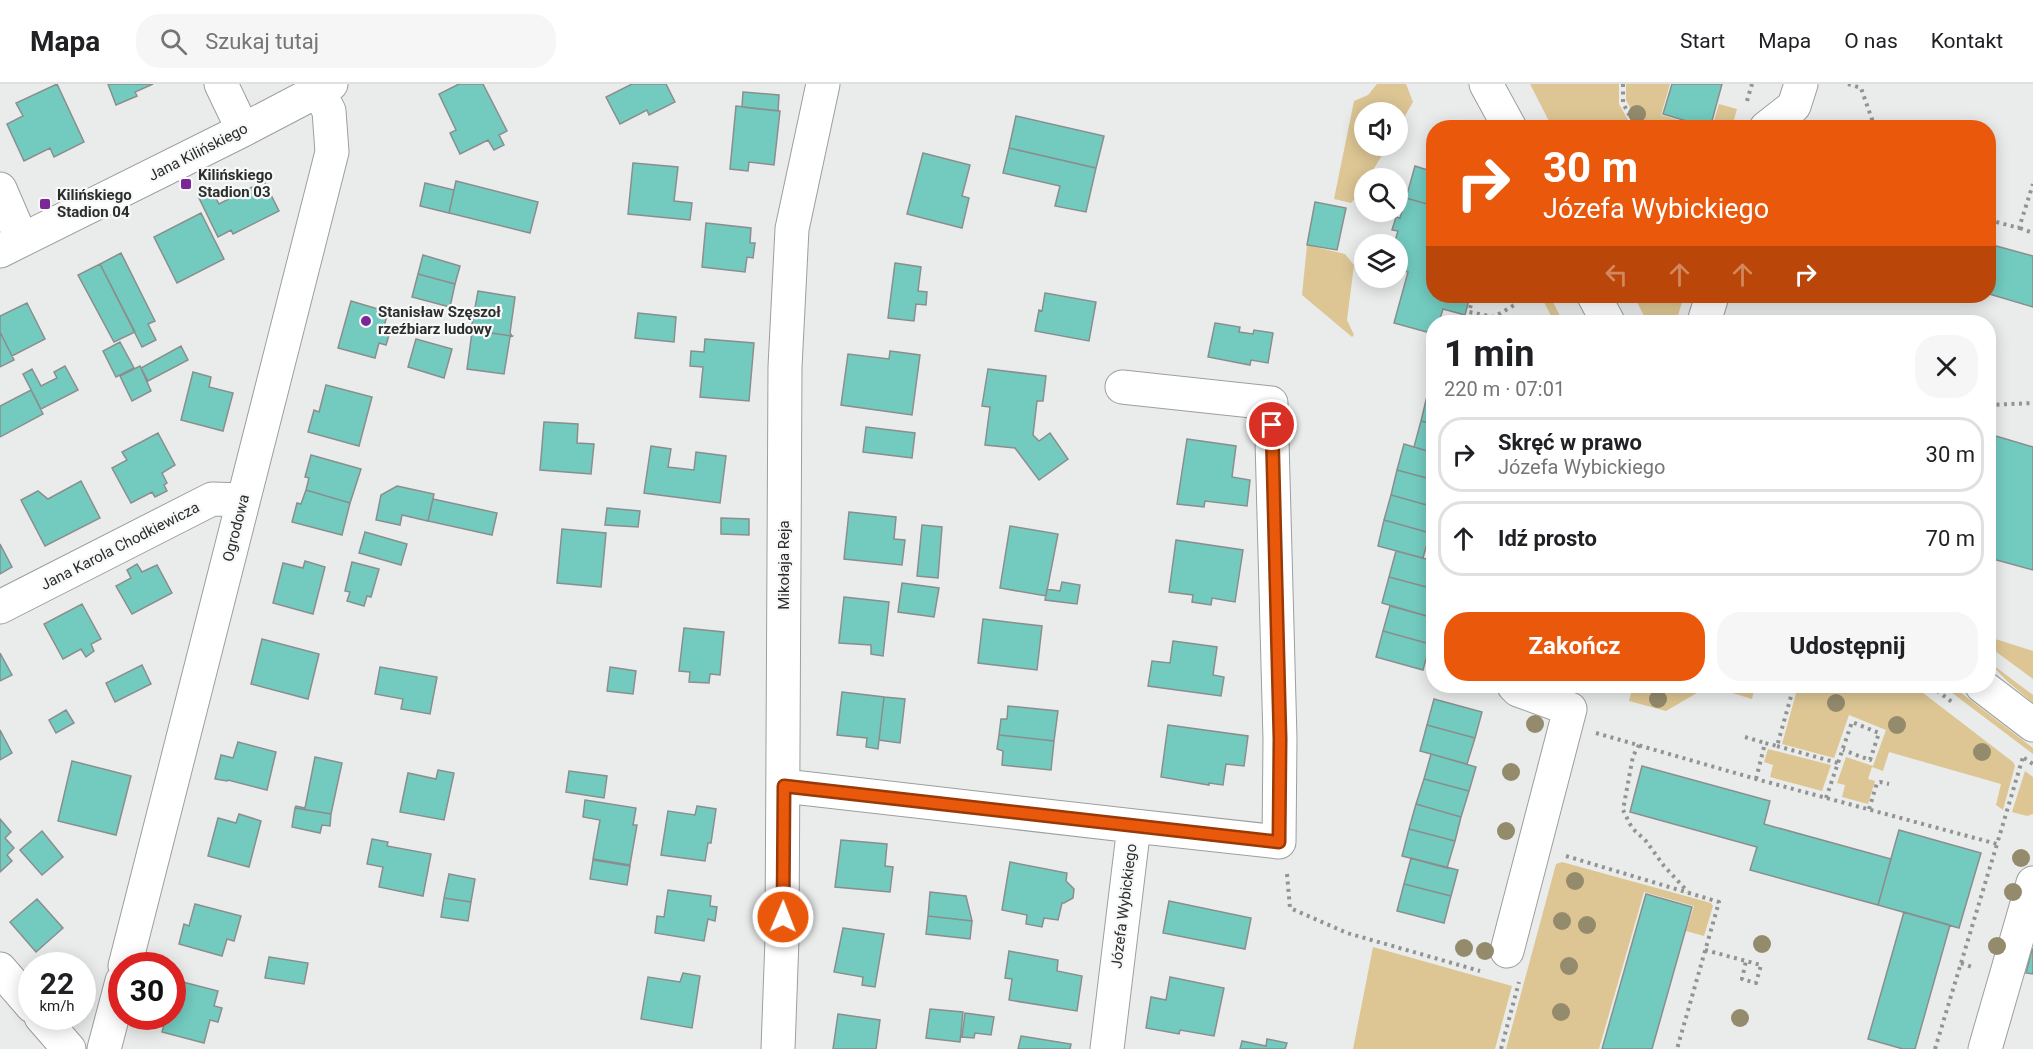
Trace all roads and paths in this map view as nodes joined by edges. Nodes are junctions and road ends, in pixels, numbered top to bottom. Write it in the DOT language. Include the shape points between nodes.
graph roads {
  1 [pos="221,84"];
  2 [pos="823,84"];
  3 [pos="1486,84"];
  4 [pos="1623,84"];
  5 [pos="1801,84"];
  6 [pos="1848,84"];
  7 [pos="325,87"];
  8 [pos="1506,120"];
  9 [pos="1632,120"];
  10 [pos="1776,120"];
  11 [pos="1872,120"];
  12 [pos="243,130"];
  13 [pos="2033,184"];
  14 [pos="0,189"];
  15 [pos="1996,222"];
  16 [pos="2019,228"];
  17 [pos="2033,233"];
  18 [pos="11,246"];
  19 [pos="1471,303"];
  20 [pos="1516,304"];
  21 [pos="1484,315"];
  22 [pos="1497,315"];
  23 [pos="1122,387"];
  24 [pos="2033,403"];
  25 [pos="1996,405"];
  26 [pos="243,500"];
  27 [pos="0,607"];
  28 [pos="1526,693"];
  29 [pos="1792,693"];
  30 [pos="1991,693"];
  31 [pos="2033,725"];
  32 [pos="1586,730"];
  33 [pos="1745,737"];
  34 [pos="1765,743"];
  35 [pos="1639,745"];
  36 [pos="1778,746"];
  37 [pos="1843,750"];
  38 [pos="1838,763"];
  39 [pos="2033,764"];
  40 [pos="1756,779"];
  41 [pos="1889,784"];
  42 [pos="784,786"];
  43 [pos="1826,798"];
  44 [pos="1869,809"];
  45 [pos="1134,826"];
  46 [pos="1279,842"];
  47 [pos="1997,844"];
  48 [pos="1565,856"];
  49 [pos="2033,883"];
  50 [pos="1688,893"];
  51 [pos="1705,950"];
  52 [pos="129,952"];
  53 [pos="1746,961"];
  54 [pos="1496,962"];
  55 [pos="0,969"];
  56 [pos="18,990"];
  57 [pos="52,1030"];
  58 [pos="109,1030"];
  59 [pos="69,1049"];
  60 [pos="104,1049"];
  61 [pos="777,1049"];
  62 [pos="1107,1049"];
  63 [pos="1677,1049"];
  64 [pos="1935,1049"];
  65 [pos="1985,1049"];
  1 -- 12 [label="street"];
  2 -- 42 [label="street, Mikołaja Reja" via="792,229 785,367"];
  3 -- 8 [label="street"];
  4 -- 9 [label="path" via="1623,103"];
  5 -- 10 [label="street" via="1794,106"];
  6 -- 11 [label="path" via="1861,88"];
  7 -- 12 [label="street, Jana Kilińskiego"];
  7 -- 26 [label="street, Ogrodowa" via="332,152"];
  12 -- 18 [label="street, Jana Kilińskiego"];
  13 -- 16 [label="path"];
  14 -- 18 [label="street"];
  15 -- 16 [label="path"];
  16 -- 17 [label="path"];
  19 -- 21 [label="path" via="1469,312"];
  20 -- 22 [label="path"];
  23 -- 46 [label="street" via="1271,403"];
  24 -- 25 [label="path"];
  26 -- 27 [label="street, Jana Karola Chodkiewicza" via="212,499"];
  26 -- 52 [label="street, Ogrodowa"];
  28 -- 54 [label="street" via="1570,709"];
  29 -- 36 [label="path"];
  30 -- 31 [label="street"];
  32 -- 35 [label="path"];
  33 -- 34 [label="path"];
  34 -- 36 [label="path"];
  34 -- 40 [label="path"];
  35 -- 40 [label="path"];
  35 -- 50 [label="path" via="1633,756 1623,810 1632,828"];
  36 -- 38 [label="path"];
  37 -- 37 [label="path" via="1852,722 1879,733 1870,760"];
  37 -- 38 [label="path"];
  38 -- 43 [label="path"];
  39 -- 47 [label="path" via="2023,757"];
  40 -- 43 [label="path"];
  41 -- 44 [label="path" via="1877,783"];
  42 -- 45 [label="street, Józefa Wybickiego"];
  42 -- 61 [label="street, Mikołaja Reja"];
  43 -- 44 [label="path"];
  44 -- 47 [label="path"];
  45 -- 46 [label="street"];
  45 -- 62 [label="street, Józefa Wybickiego"];
  46 -- 54 [label="path" via="1286,860 1290,908 1347,933"];
  47 -- 64 [label="path"];
  48 -- 50 [label="path"];
  49 -- 65 [label="street"];
  50 -- 51 [label="path" via="1719,902"];
  51 -- 53 [label="path"];
  51 -- 63 [label="path"];
  53 -- 53 [label="path" via="1761,965 1756,983 1742,979"];
  55 -- 56 [label="street"];
  57 -- 59 [label="street"];
  58 -- 60 [label="street"];
}
